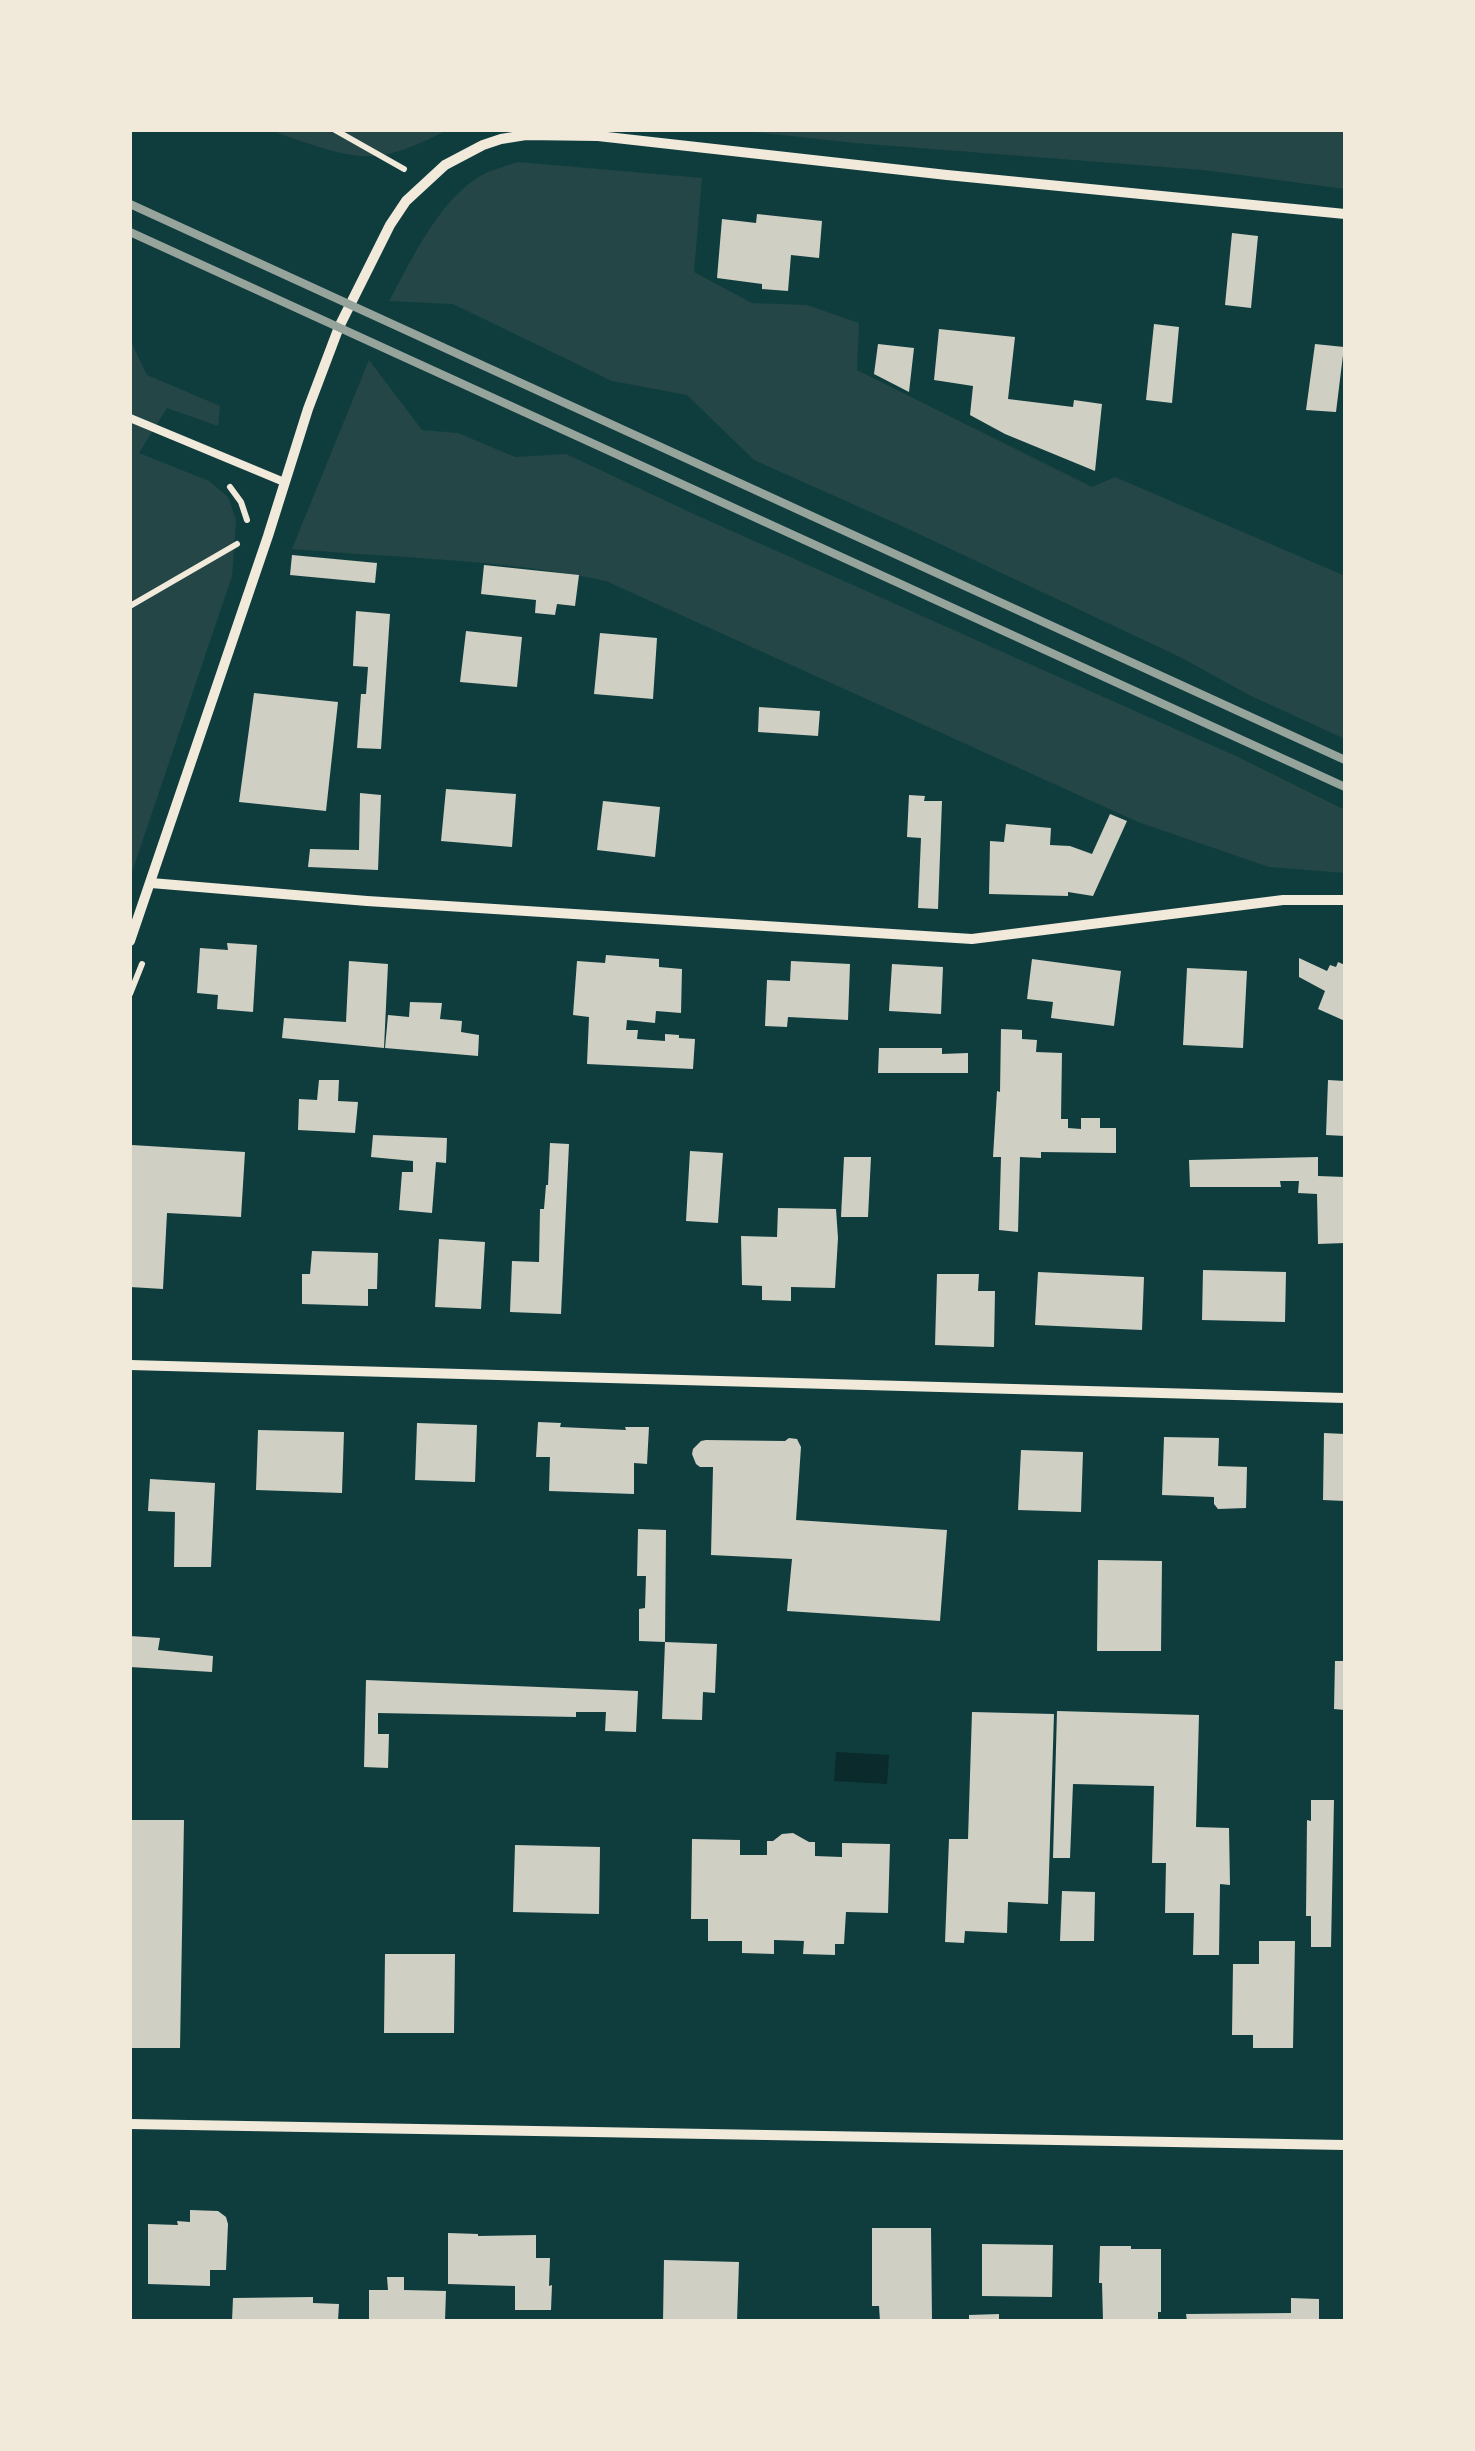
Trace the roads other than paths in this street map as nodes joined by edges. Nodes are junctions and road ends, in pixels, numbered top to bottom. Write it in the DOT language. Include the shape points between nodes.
graph roads {
  1 [pos="1345,214"];
  2 [pos="130,418"];
  3 [pos="284,482"];
  4 [pos="151,883"];
  5 [pos="1345,900"];
  6 [pos="130,942"];
  7 [pos="130,1365"];
  8 [pos="1345,1398"];
  9 [pos="130,2124"];
  10 [pos="1345,2144"];
  1 -- 3 [label="street" via="598,136 501,139 445,165 390,226 338,327"];
  2 -- 3 [label="lane"];
  3 -- 4 [label="street"];
  4 -- 5 [label="street" via="972,938 1283,900"];
  4 -- 6 [label="street"];
  7 -- 8 [label="street"];
  9 -- 10 [label="street"];
}
